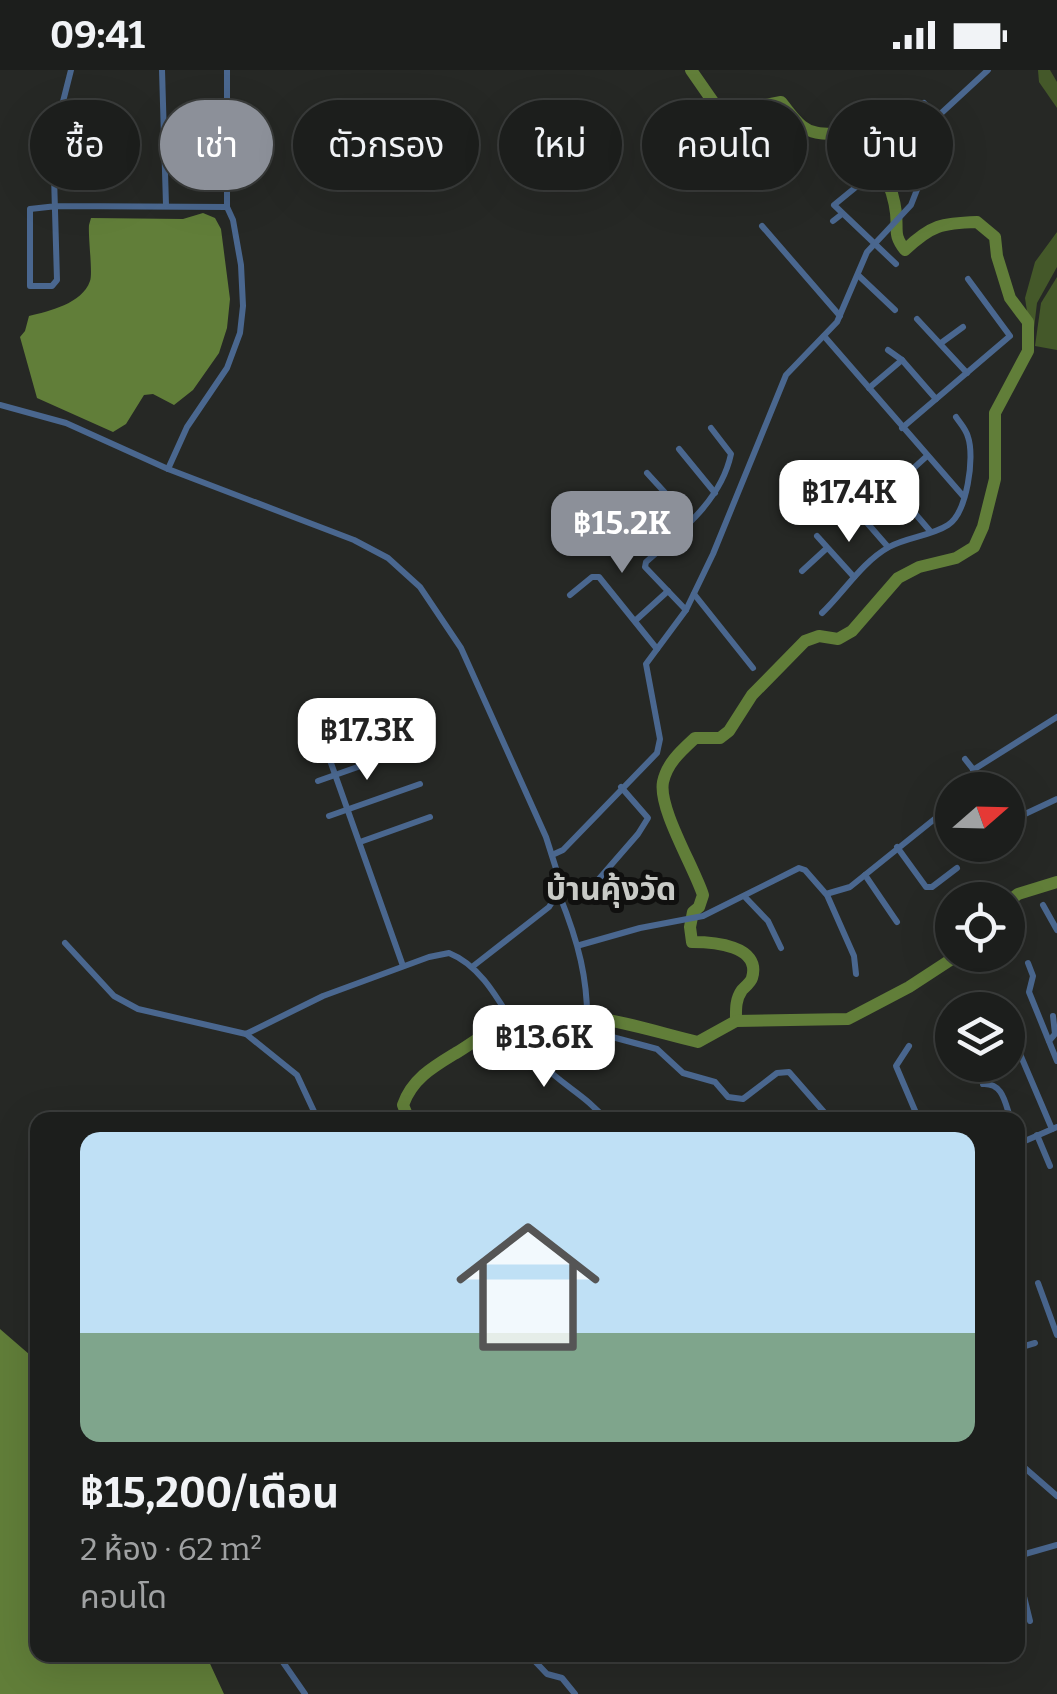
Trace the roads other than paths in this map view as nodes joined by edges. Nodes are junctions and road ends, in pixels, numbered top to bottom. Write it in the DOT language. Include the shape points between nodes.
graph roads {
  1 [pos="71,70"];
  2 [pos="162,70"];
  3 [pos="227,70"];
  4 [pos="988,70"];
  5 [pos="953,102"];
  6 [pos="850,190"];
  7 [pos="917,190"];
  8 [pos="166,204"];
  9 [pos="57,206"];
  10 [pos="227,207"];
  11 [pos="842,214"];
  12 [pos="833,221"];
  13 [pos="762,226"];
  14 [pos="875,244"];
  15 [pos="896,264"];
  16 [pos="858,275"];
  17 [pos="968,279"];
  18 [pos="895,310"];
  19 [pos="840,316"];
  20 [pos="917,320"];
  21 [pos="962,326"];
  22 [pos="824,336"];
  23 [pos="941,344"];
  24 [pos="888,350"];
  25 [pos="902,360"];
  26 [pos="967,373"];
  27 [pos="868,388"];
  28 [pos="936,399"];
  29 [pos="0,404"];
  30 [pos="956,417"];
  31 [pos="712,428"];
  32 [pos="902,428"];
  33 [pos="679,450"];
  34 [pos="927,456"];
  35 [pos="168,469"];
  36 [pos="728,471"];
  37 [pos="647,474"];
  38 [pos="743,476"];
  39 [pos="896,484"];
  40 [pos="715,493"];
  41 [pos="900,496"];
  42 [pos="964,497"];
  43 [pos="862,517"];
  44 [pos="690,520"];
  45 [pos="930,531"];
  46 [pos="645,534"];
  47 [pos="818,536"];
  48 [pos="888,547"];
  49 [pos="827,548"];
  50 [pos="658,551"];
  51 [pos="802,571"];
  52 [pos="854,577"];
  53 [pos="668,591"];
  54 [pos="570,594"];
  55 [pos="694,594"];
  56 [pos="686,610"];
  57 [pos="822,612"];
  58 [pos="635,621"];
  59 [pos="657,649"];
  60 [pos="753,668"];
  61 [pos="1057,717"];
  62 [pos="326,749"];
  63 [pos="403,751"];
  64 [pos="965,759"];
  65 [pos="973,770"];
  66 [pos="336,775"];
  67 [pos="318,781"];
  68 [pos="420,784"];
  69 [pos="620,788"];
  70 [pos="1055,800"];
  71 [pos="348,810"];
  72 [pos="1057,810"];
  73 [pos="1025,814"];
  74 [pos="329,816"];
  75 [pos="430,817"];
  76 [pos="935,818"];
  77 [pos="360,842"];
  78 [pos="897,847"];
  79 [pos="552,855"];
  80 [pos="958,868"];
  81 [pos="866,875"];
  82 [pos="598,880"];
  83 [pos="558,893"];
  84 [pos="827,895"];
  85 [pos="744,898"];
  86 [pos="1043,905"];
  87 [pos="897,922"];
  88 [pos="1057,930"];
  89 [pos="65,943"];
  90 [pos="580,945"];
  91 [pos="780,948"];
  92 [pos="1028,963"];
  93 [pos="403,966"];
  94 [pos="472,967"];
  95 [pos="856,974"];
  96 [pos="1053,1016"];
  97 [pos="587,1029"];
  98 [pos="246,1034"];
  99 [pos="1049,1040"];
  100 [pos="525,1043"];
  101 [pos="908,1046"];
  102 [pos="1057,1061"];
  103 [pos="1025,1063"];
  104 [pos="984,1084"];
  105 [pos="314,1112"];
  106 [pos="599,1112"];
  107 [pos="825,1112"];
  108 [pos="916,1112"];
  109 [pos="1009,1112"];
  110 [pos="1055,1128"];
  111 [pos="1037,1135"];
  112 [pos="1025,1139"];
  113 [pos="1050,1166"];
  114 [pos="1038,1283"];
  115 [pos="1057,1335"];
  116 [pos="1034,1342"];
  117 [pos="1025,1345"];
  118 [pos="1025,1468"];
  119 [pos="1057,1496"];
  120 [pos="1056,1545"];
  121 [pos="1025,1554"];
  122 [pos="1057,1555"];
  123 [pos="1025,1601"];
  124 [pos="1030,1621"];
  125 [pos="283,1662"];
  126 [pos="536,1662"];
  127 [pos="305,1694"];
  128 [pos="574,1694"];
  1 -- 9 [label="street" via="53,141"];
  2 -- 8 [label="street"];
  3 -- 10 [label="street"];
  4 -- 5 [label="street"];
  6 -- 11 [label="street" via="834,203"];
  7 -- 14 [label="street"];
  8 -- 9 [label="street"];
  8 -- 10 [label="street"];
  9 -- 9 [label="street" via="57,280 32,288 28,213"];
  10 -- 35 [label="street" via="241,265 240,333"];
  11 -- 12 [label="street"];
  11 -- 14 [label="street"];
  13 -- 19 [label="street"];
  14 -- 15 [label="street"];
  14 -- 16 [label="street"];
  16 -- 18 [label="street"];
  16 -- 19 [label="street"];
  17 -- 26 [label="street" via="1010,336"];
  19 -- 22 [label="street"];
  20 -- 23 [label="street"];
  21 -- 23 [label="street"];
  22 -- 27 [label="street"];
  22 -- 38 [label="street" via="786,374"];
  23 -- 26 [label="street"];
  24 -- 25 [label="street"];
  25 -- 27 [label="street"];
  25 -- 28 [label="street"];
  26 -- 28 [label="street"];
  27 -- 32 [label="street"];
  28 -- 32 [label="street"];
  29 -- 35 [label="street" via="78,428"];
  30 -- 42 [label="street" via="969,440"];
  31 -- 36 [label="street" via="732,454"];
  32 -- 34 [label="street"];
  33 -- 40 [label="street"];
  34 -- 39 [label="street"];
  34 -- 42 [label="street"];
  35 -- 79 [label="street" via="354,540 404,570 461,648"];
  36 -- 38 [label="street"];
  36 -- 40 [label="street"];
  37 -- 44 [label="street"];
  38 -- 55 [label="street"];
  40 -- 44 [label="street"];
  41 -- 45 [label="street"];
  42 -- 45 [label="street" via="950,524"];
  43 -- 48 [label="street"];
  44 -- 50 [label="street"];
  45 -- 48 [label="street"];
  46 -- 50 [label="street"];
  47 -- 49 [label="street"];
  48 -- 52 [label="street"];
  49 -- 51 [label="street"];
  49 -- 52 [label="street"];
  50 -- 53 [label="street" via="646,567"];
  52 -- 57 [label="street"];
  53 -- 56 [label="street"];
  53 -- 58 [label="street"];
  54 -- 58 [label="street" via="596,575"];
  55 -- 56 [label="street"];
  55 -- 60 [label="street"];
  56 -- 59 [label="street"];
  58 -- 59 [label="street"];
  59 -- 69 [label="street" via="646,664 657,753"];
  61 -- 65 [label="street"];
  62 -- 66 [label="street"];
  63 -- 66 [label="street"];
  64 -- 65 [label="street"];
  66 -- 67 [label="street"];
  66 -- 71 [label="street"];
  68 -- 71 [label="street"];
  69 -- 79 [label="street"];
  69 -- 82 [label="street" via="648,818"];
  70 -- 72 [label="street"];
  70 -- 73 [label="street"];
  71 -- 74 [label="street"];
  71 -- 77 [label="street"];
  75 -- 77 [label="street"];
  76 -- 78 [label="street"];
  77 -- 93 [label="street"];
  78 -- 80 [label="street" via="926,887"];
  78 -- 81 [label="street"];
  79 -- 83 [label="street"];
  81 -- 84 [label="street"];
  81 -- 87 [label="street"];
  83 -- 90 [label="street"];
  83 -- 94 [label="street"];
  84 -- 85 [label="street" via="799,868"];
  84 -- 95 [label="street"];
  85 -- 90 [label="street" via="699,917"];
  85 -- 91 [label="street" via="766,918"];
  86 -- 88 [label="street"];
  89 -- 98 [label="street" via="122,1002"];
  90 -- 97 [label="street"];
  92 -- 99 [label="street" via="1029,992"];
  93 -- 94 [label="street" via="449,953"];
  93 -- 98 [label="street"];
  94 -- 100 [label="street"];
  96 -- 99 [label="street"];
  97 -- 100 [label="street"];
  97 -- 107 [label="street" via="657,1049 684,1073 715,1082 728,1097 743,1099 776,1073 790,1072"];
  98 -- 105 [label="street" via="297,1076"];
  99 -- 102 [label="street"];
  100 -- 106 [label="street"];
  101 -- 108 [label="street" via="896,1066"];
  103 -- 110 [label="street"];
  104 -- 109 [label="street" via="1000,1089"];
  110 -- 111 [label="street"];
  111 -- 112 [label="street"];
  111 -- 113 [label="street"];
  114 -- 115 [label="street"];
  116 -- 117 [label="street"];
  118 -- 119 [label="street"];
  120 -- 121 [label="street"];
  120 -- 122 [label="street"];
  123 -- 124 [label="street"];
  125 -- 127 [label="street"];
  126 -- 128 [label="street"];
}
